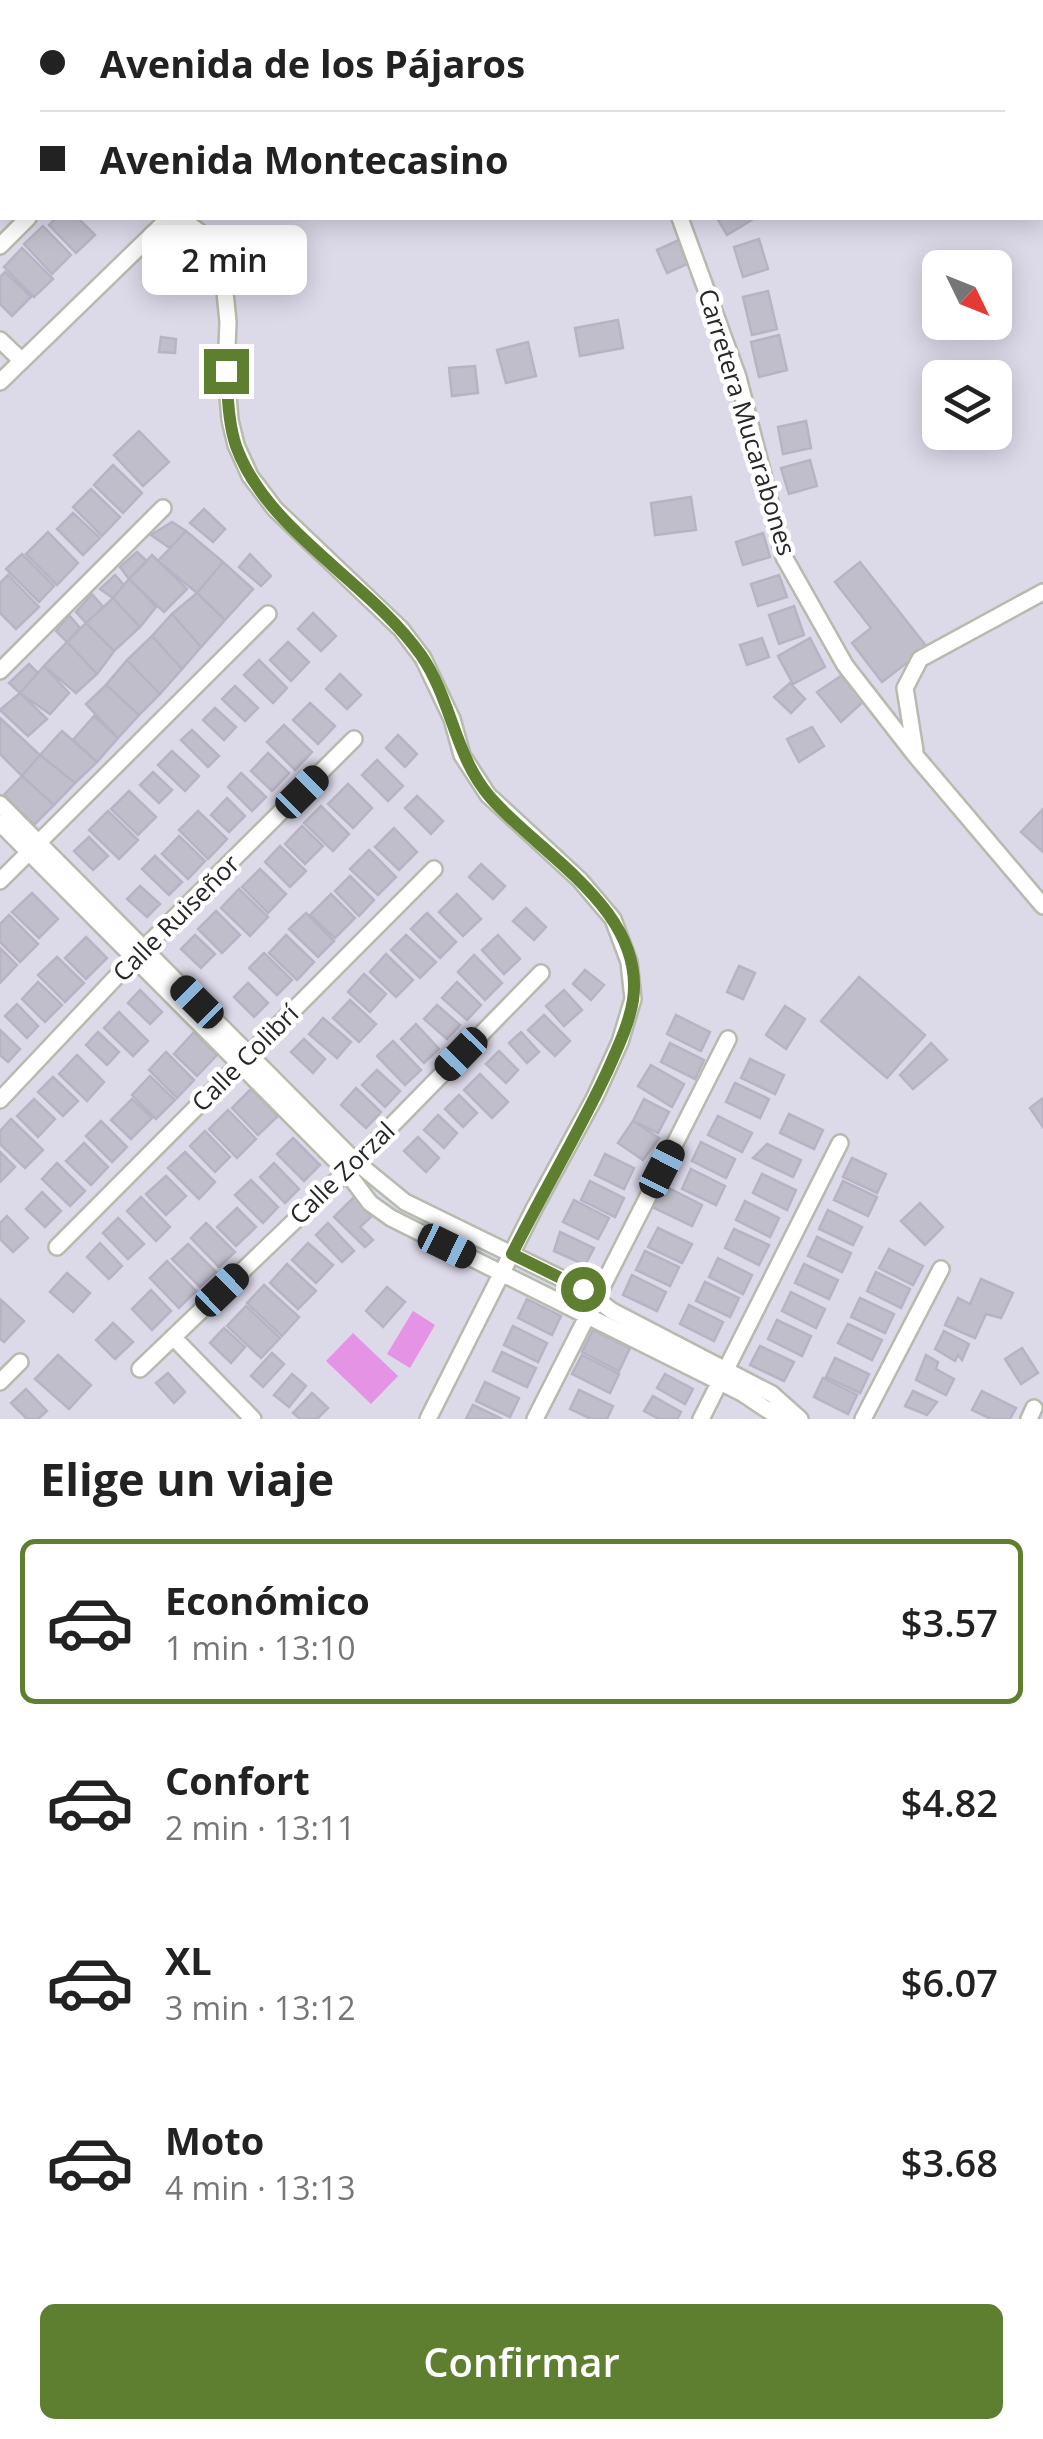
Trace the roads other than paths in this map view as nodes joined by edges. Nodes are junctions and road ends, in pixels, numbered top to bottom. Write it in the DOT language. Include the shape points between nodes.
graph roads {
  1 [pos="26,220"];
  2 [pos="681,220"];
  3 [pos="0,246"];
  4 [pos="0,340"];
  5 [pos="22,361"];
  6 [pos="0,382"];
  7 [pos="163,508"];
  8 [pos="1043,592"];
  9 [pos="268,614"];
  10 [pos="0,670"];
  11 [pos="354,740"];
  12 [pos="915,754"];
  13 [pos="0,804"];
  14 [pos="0,823"];
  15 [pos="34,847"];
  16 [pos="434,869"];
  17 [pos="0,881"];
  18 [pos="1043,906"];
  19 [pos="140,954"];
  20 [pos="540,974"];
  21 [pos="728,1039"];
  22 [pos="244,1059"];
  23 [pos="0,1100"];
  24 [pos="840,1143"];
  25 [pos="351,1166"];
  26 [pos="56,1247"];
  27 [pos="512,1254"];
  28 [pos="941,1269"];
  29 [pos="503,1274"];
  30 [pos="596,1299"];
  31 [pos="588,1315"];
  32 [pos="173,1337"];
  33 [pos="20,1362"];
  34 [pos="140,1369"];
  35 [pos="723,1375"];
  36 [pos="0,1382"];
  37 [pos="252,1419"];
  38 [pos="428,1419"];
  39 [pos="535,1419"];
  40 [pos="701,1419"];
  41 [pos="781,1419"];
  42 [pos="800,1419"];
  43 [pos="863,1419"];
  1 -- 3 [label="street"];
  2 -- 12 [label="street, Carretera Mucarabones" via="738,377 784,557 846,665"];
  4 -- 5 [label="street"];
  5 -- 6 [label="street"];
  5 -- 27 [label="street" via="165,222 190,225 212,241 223,272 230,420 250,476 275,509 401,630 423,658 462,755 488,794 613,920 630,962 629,1013 595,1097"];
  7 -- 10 [label="street"];
  8 -- 12 [label="street" via="920,660 906,688"];
  9 -- 15 [label="street"];
  11 -- 19 [label="street, Calle Ruiseñor"];
  12 -- 18 [label="street, Carretera Mucarabones"];
  13 -- 15 [label="street"];
  14 -- 15 [label="street"];
  15 -- 17 [label="street"];
  15 -- 19 [label="street"];
  16 -- 22 [label="street, Calle Colibrí"];
  19 -- 22 [label="street"];
  19 -- 23 [label="street, Calle Ruiseñor"];
  20 -- 25 [label="street, Calle Zorzal"];
  21 -- 30 [label="street"];
  22 -- 25 [label="street"];
  22 -- 26 [label="street, Calle Colibrí"];
  24 -- 35 [label="street"];
  25 -- 27 [label="street" via="405,1202"];
  25 -- 29 [label="street" via="370,1203 391,1218"];
  25 -- 32 [label="street, Calle Zorzal"];
  27 -- 29 [label="street"];
  27 -- 30 [label="street"];
  28 -- 43 [label="street"];
  29 -- 31 [label="street"];
  29 -- 38 [label="street"];
  30 -- 31 [label="street"];
  30 -- 35 [label="street"];
  31 -- 35 [label="street"];
  31 -- 39 [label="street"];
  32 -- 34 [label="street, Calle Zorzal"];
  32 -- 37 [label="street"];
  33 -- 36 [label="street"];
  35 -- 40 [label="street"];
  35 -- 41 [label="street"];
  35 -- 42 [label="street" via="772,1394"];
}
